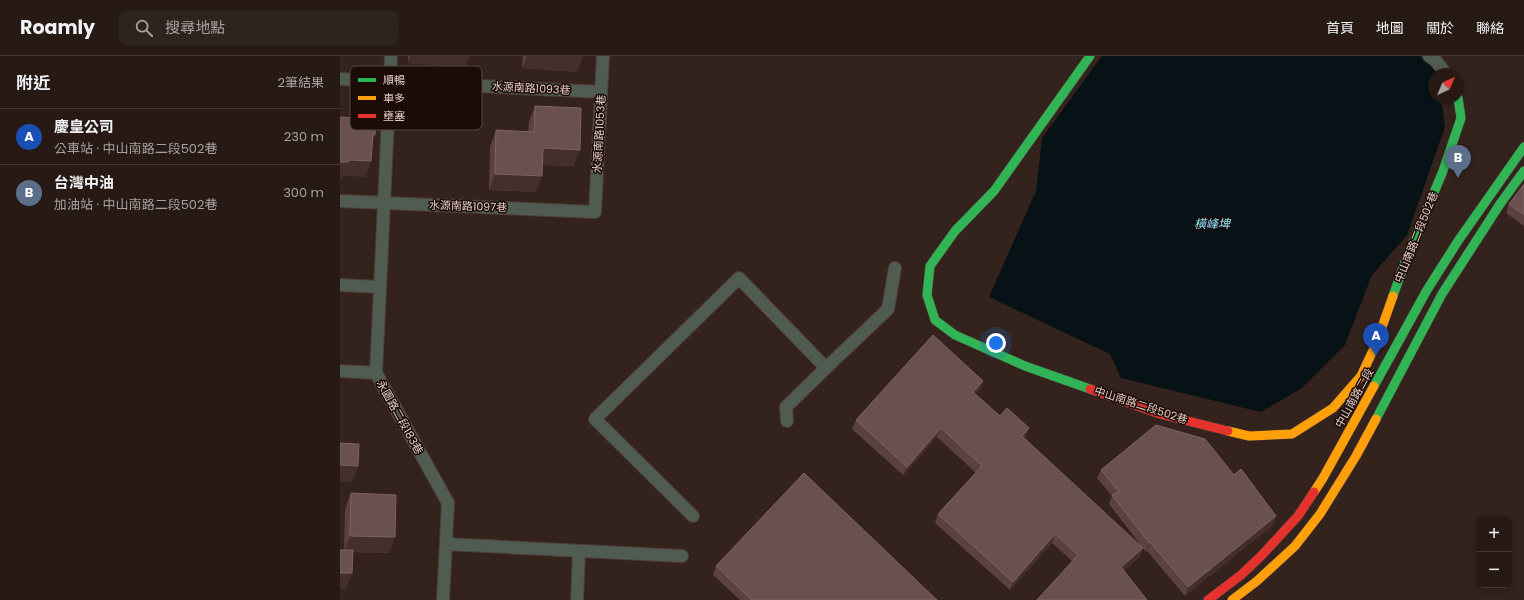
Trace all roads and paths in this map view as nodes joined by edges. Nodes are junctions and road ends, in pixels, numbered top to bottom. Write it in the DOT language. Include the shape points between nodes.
graph roads {
  1 [pos="392,56"];
  2 [pos="603,56"];
  3 [pos="1090,56"];
  4 [pos="1429,56"];
  5 [pos="391,66"];
  6 [pos="1441,68"];
  7 [pos="340,80"];
  8 [pos="350,80"];
  9 [pos="482,86"];
  10 [pos="601,92"];
  11 [pos="1459,104"];
  12 [pos="388,130"];
  13 [pos="1524,147"];
  14 [pos="1524,171"];
  15 [pos="340,201"];
  16 [pos="384,203"];
  17 [pos="595,212"];
  18 [pos="895,268"];
  19 [pos="340,285"];
  20 [pos="380,287"];
  21 [pos="826,368"];
  22 [pos="340,371"];
  23 [pos="376,373"];
  24 [pos="787,421"];
  25 [pos="693,516"];
  26 [pos="446,544"];
  27 [pos="579,551"];
  28 [pos="682,556"];
  29 [pos="443,600"];
  30 [pos="576,600"];
  31 [pos="1208,600"];
  32 [pos="1232,600"];
  1 -- 5 [label="street, 永園路二段183巷"];
  2 -- 10 [label="street, 水源南路1053巷"];
  3 -- 11 [label="street, 中山南路二段502巷" via="994,191 955,231 930,266 927,295 935,320 955,335 1026,366 1160,414 1249,436 1292,434 1333,408 1361,376 1376,344 1406,259 1443,171 1460,118"];
  4 -- 6 [label="street"];
  7 -- 8 [label="street, 水源南路1093巷"];
  9 -- 10 [label="street, 水源南路1093巷"];
  10 -- 17 [label="street, 水源南路1053巷"];
  12 -- 16 [label="street, 永園路二段183巷"];
  13 -- 31 [label="street, 中山南路二段" via="1427,290 1327,472 1298,516 1241,575"];
  14 -- 32 [label="street" via="1442,294 1356,456 1320,514 1295,546"];
  15 -- 16 [label="street, 水源南路1097巷"];
  16 -- 17 [label="street, 水源南路1097巷"];
  16 -- 20 [label="street, 永園路二段183巷"];
  18 -- 21 [label="street" via="888,309"];
  19 -- 20 [label="street"];
  20 -- 23 [label="street, 永園路二段183巷"];
  21 -- 24 [label="street" via="786,407"];
  21 -- 25 [label="street" via="738,278 596,419"];
  22 -- 23 [label="street"];
  23 -- 26 [label="street, 永園路二段183巷" via="448,503"];
  26 -- 27 [label="street"];
  26 -- 29 [label="street, 永園路二段183巷"];
  27 -- 28 [label="street"];
  27 -- 30 [label="street"];
}
